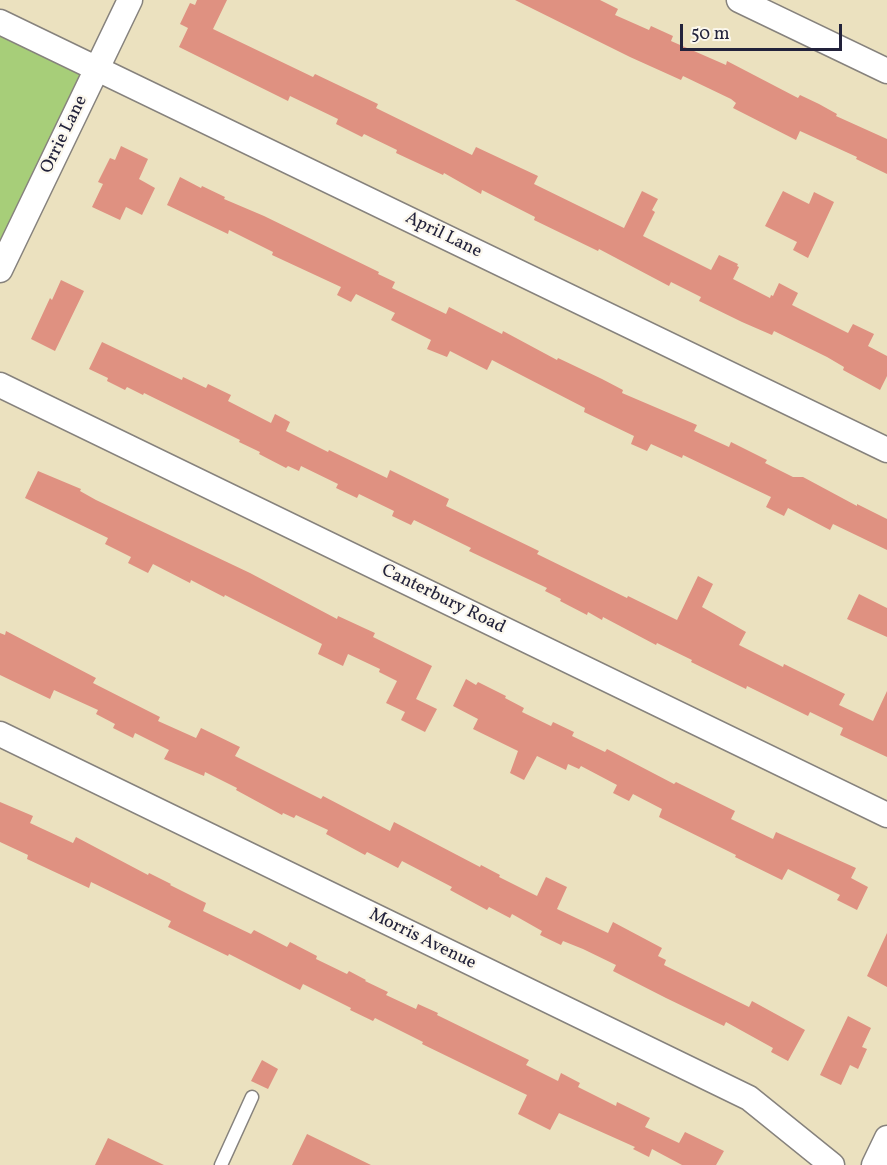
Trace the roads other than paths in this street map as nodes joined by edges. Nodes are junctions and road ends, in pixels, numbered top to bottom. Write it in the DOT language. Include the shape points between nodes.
graph roads {
  1 [pos="130,0"];
  2 [pos="739,0"];
  3 [pos="0,22"];
  4 [pos="97,68"];
  5 [pos="887,71"];
  6 [pos="0,270"];
  7 [pos="0,385"];
  8 [pos="887,450"];
  9 [pos="0,734"];
  10 [pos="887,815"];
  11 [pos="252,1097"];
  12 [pos="887,1138"];
  13 [pos="222,1165"];
  14 [pos="832,1165"];
  15 [pos="874,1165"];
  1 -- 4 [label="street, Orrie Lane"];
  2 -- 5 [label="street"];
  3 -- 4 [label="street, April Lane"];
  4 -- 6 [label="street, Orrie Lane"];
  4 -- 8 [label="street, April Lane"];
  7 -- 10 [label="street, Canterbury Road"];
  9 -- 14 [label="street, Morris Avenue" via="748,1098"];
  11 -- 13 [label="lane"];
  12 -- 15 [label="street"];
}
